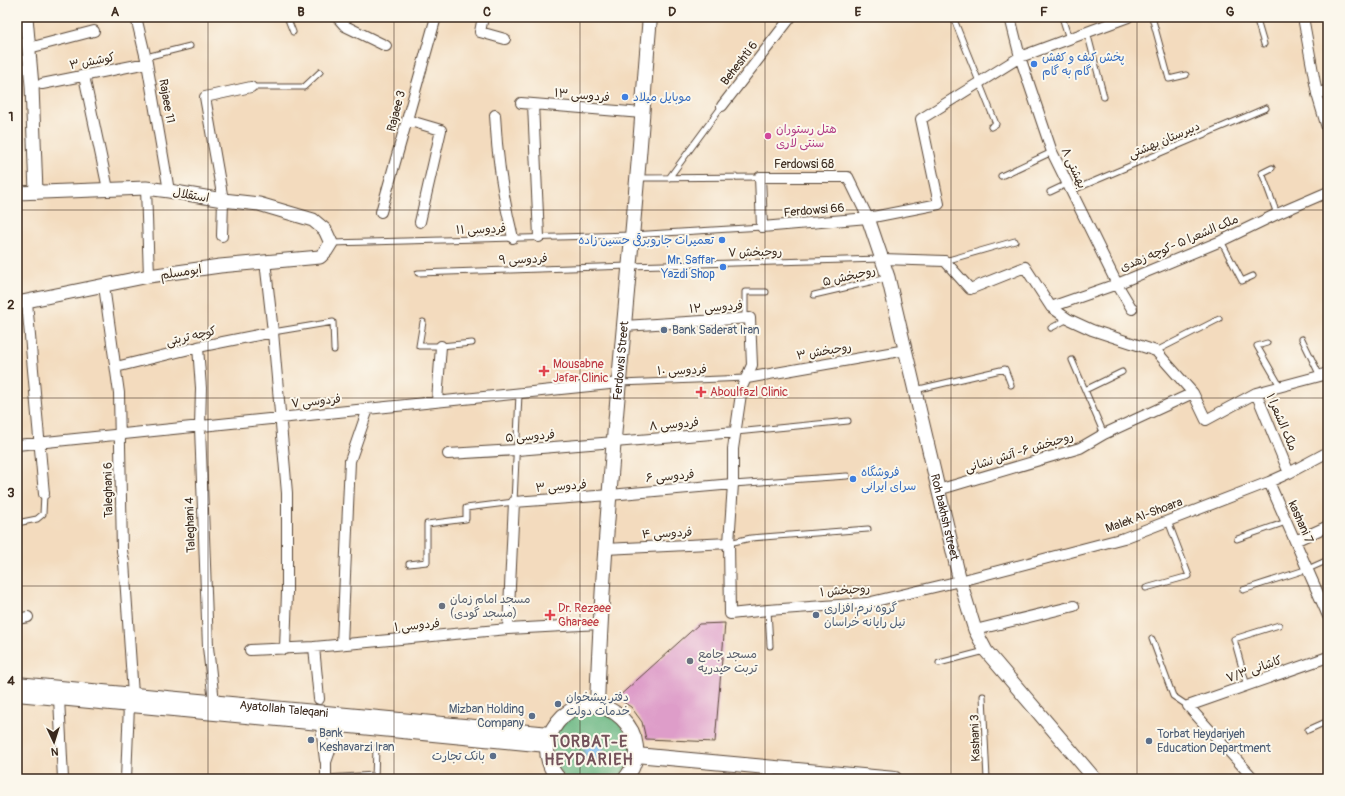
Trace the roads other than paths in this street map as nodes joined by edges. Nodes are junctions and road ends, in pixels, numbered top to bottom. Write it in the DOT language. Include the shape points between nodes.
graph roads {
  1 [pos="26,17"];
  2 [pos="136,17"];
  3 [pos="288,17"];
  4 [pos="337,17"];
  5 [pos="436,17"];
  6 [pos="483,17"];
  7 [pos="650,17"];
  8 [pos="791,17"];
  9 [pos="953,17"];
  10 [pos="1010,17"];
  11 [pos="1062,17"];
  12 [pos="1128,17"];
  13 [pos="1152,17"];
  14 [pos="1256,17"];
  15 [pos="1303,17"];
  16 [pos="94,31"];
  17 [pos="292,32"];
  18 [pos="1087,32"];
  19 [pos="1069,38"];
  20 [pos="505,39"];
  21 [pos="1264,44"];
  22 [pos="190,46"];
  23 [pos="386,46"];
  24 [pos="29,48"];
  25 [pos="1020,57"];
  26 [pos="147,60"];
  27 [pos="320,72"];
  28 [pos="1186,75"];
  29 [pos="84,76"];
  30 [pos="979,82"];
  31 [pos="42,84"];
  32 [pos="251,87"];
  33 [pos="1328,90"];
  34 [pos="1317,94"];
  35 [pos="1104,97"];
  36 [pos="521,103"];
  37 [pos="533,104"];
  38 [pos="722,106"];
  39 [pos="1266,108"];
  40 [pos="642,113"];
  41 [pos="495,115"];
  42 [pos="407,120"];
  43 [pos="991,127"];
  44 [pos="1328,131"];
  45 [pos="1052,152"];
  46 [pos="1272,168"];
  47 [pos="1001,176"];
  48 [pos="637,178"];
  49 [pos="669,178"];
  50 [pos="760,178"];
  51 [pos="1069,187"];
  52 [pos="146,188"];
  53 [pos="108,189"];
  54 [pos="169,191"];
  55 [pos="36,192"];
  56 [pos="1050,192"];
  57 [pos="1328,192"];
  58 [pos="17,193"];
  59 [pos="223,200"];
  60 [pos="381,212"];
  61 [pos="1277,214"];
  62 [pos="868,218"];
  63 [pos="420,222"];
  64 [pos="762,227"];
  65 [pos="632,235"];
  66 [pos="222,236"];
  67 [pos="539,237"];
  68 [pos="513,238"];
  69 [pos="1015,241"];
  70 [pos="1221,241"];
  71 [pos="331,243"];
  72 [pos="882,259"];
  73 [pos="265,261"];
  74 [pos="945,261"];
  75 [pos="629,266"];
  76 [pos="418,273"];
  77 [pos="149,276"];
  78 [pos="1253,276"];
  79 [pos="888,277"];
  80 [pos="1117,284"];
  81 [pos="104,286"];
  82 [pos="766,292"];
  83 [pos="814,295"];
  84 [pos="22,303"];
  85 [pos="1051,308"];
  86 [pos="1132,309"];
  87 [pos="745,318"];
  88 [pos="1068,319"];
  89 [pos="1220,319"];
  90 [pos="423,322"];
  91 [pos="624,326"];
  92 [pos="1051,328"];
  93 [pos="273,332"];
  94 [pos="1302,340"];
  95 [pos="472,343"];
  96 [pos="1267,343"];
  97 [pos="441,346"];
  98 [pos="198,347"];
  99 [pos="334,350"];
  100 [pos="906,350"];
  101 [pos="1156,351"];
  102 [pos="1072,360"];
  103 [pos="116,367"];
  104 [pos="1122,372"];
  105 [pos="1324,374"];
  106 [pos="747,378"];
  107 [pos="619,383"];
  108 [pos="1011,385"];
  109 [pos="1280,386"];
  110 [pos="914,390"];
  111 [pos="1085,390"];
  112 [pos="1193,393"];
  113 [pos="1256,393"];
  114 [pos="519,394"];
  115 [pos="437,401"];
  116 [pos="368,409"];
  117 [pos="281,418"];
  118 [pos="848,421"];
  119 [pos="200,427"];
  120 [pos="736,432"];
  121 [pos="1104,434"];
  122 [pos="120,436"];
  123 [pos="614,443"];
  124 [pos="40,444"];
  125 [pos="17,445"];
  126 [pos="517,450"];
  127 [pos="1328,452"];
  128 [pos="448,454"];
  129 [pos="1289,474"];
  130 [pos="847,476"];
  131 [pos="1269,482"];
  132 [pos="733,484"];
  133 [pos="938,490"];
  134 [pos="44,494"];
  135 [pos="610,495"];
  136 [pos="514,502"];
  137 [pos="1168,521"];
  138 [pos="1286,522"];
  139 [pos="17,524"];
  140 [pos="1328,526"];
  141 [pos="868,529"];
  142 [pos="1237,539"];
  143 [pos="1295,541"];
  144 [pos="730,543"];
  145 [pos="606,549"];
  146 [pos="1328,560"];
  147 [pos="409,564"];
  148 [pos="1308,569"];
  149 [pos="960,581"];
  150 [pos="1146,588"];
  151 [pos="1243,590"];
  152 [pos="1324,598"];
  153 [pos="1074,606"];
  154 [pos="768,610"];
  155 [pos="1328,616"];
  156 [pos="28,617"];
  157 [pos="17,619"];
  158 [pos="600,624"];
  159 [pos="1279,625"];
  160 [pos="508,629"];
  161 [pos="974,630"];
  162 [pos="1152,639"];
  163 [pos="342,644"];
  164 [pos="770,646"];
  165 [pos="314,647"];
  166 [pos="285,649"];
  167 [pos="250,650"];
  168 [pos="986,651"];
  169 [pos="1328,657"];
  170 [pos="939,663"];
  171 [pos="17,684"];
  172 [pos="1247,686"];
  173 [pos="17,694"];
  174 [pos="984,696"];
  175 [pos="59,698"];
  176 [pos="131,700"];
  177 [pos="214,702"];
  178 [pos="597,706"];
  179 [pos="1188,706"];
  180 [pos="320,711"];
  181 [pos="1328,721"];
  182 [pos="339,725"];
  183 [pos="1308,730"];
  184 [pos="549,739"];
  185 [pos="376,748"];
  186 [pos="636,755"];
  187 [pos="656,758"];
  188 [pos="326,762"];
  189 [pos="375,777"];
  190 [pos="63,779"];
  191 [pos="126,779"];
  192 [pos="326,779"];
  193 [pos="558,779"];
  194 [pos="625,779"];
  195 [pos="635,779"];
  196 [pos="894,779"];
  197 [pos="987,779"];
  198 [pos="1095,779"];
  199 [pos="1254,779"];
  1 -- 24 [label="street"];
  2 -- 26 [label="street, Rajaee 11"];
  3 -- 17 [label="lane"];
  4 -- 23 [label="street" via="345,26"];
  5 -- 42 [label="street, Rajaee 3"];
  6 -- 20 [label="street" via="480,32"];
  7 -- 40 [label="main road, Ferdowsi Street"];
  8 -- 38 [label="street, Beheshti 6"];
  9 -- 30 [label="lane"];
  10 -- 25 [label="street, بهشتی ۸"];
  11 -- 19 [label="lane"];
  12 -- 18 [label="street"];
  13 -- 28 [label="lane" via="1169,79"];
  14 -- 21 [label="lane"];
  15 -- 34 [label="street"];
  16 -- 24 [label="street"];
  18 -- 19 [label="street"];
  18 -- 35 [label="lane"];
  19 -- 25 [label="street"];
  22 -- 26 [label="lane"];
  24 -- 55 [label="street"];
  25 -- 30 [label="street"];
  25 -- 45 [label="street, بهشتی ۸"];
  26 -- 29 [label="street, کوشش ۳"];
  26 -- 54 [label="street, Rajaee 11"];
  27 -- 32 [label="lane" via="304,88"];
  29 -- 31 [label="street, کوشش ۳"];
  29 -- 53 [label="street"];
  30 -- 43 [label="lane" via="996,124"];
  30 -- 62 [label="street, Ferdowsi 66" via="921,119 939,204"];
  32 -- 59 [label="street" via="205,97"];
  33 -- 34 [label="street"];
  34 -- 44 [label="street"];
  36 -- 37 [label="street, فردوسی ۱۳"];
  37 -- 40 [label="street, فردوسی ۱۳"];
  37 -- 67 [label="street"];
  38 -- 49 [label="lane"];
  39 -- 51 [label="lane, دبیرستان بهشتی"];
  40 -- 48 [label="main road, Ferdowsi Street"];
  41 -- 68 [label="street" via="506,208"];
  42 -- 60 [label="street, Rajaee 3"];
  42 -- 63 [label="street" via="441,130"];
  45 -- 47 [label="lane"];
  45 -- 51 [label="street, بهشتی ۸"];
  46 -- 61 [label="lane" via="1262,173"];
  48 -- 49 [label="lane"];
  48 -- 65 [label="main road, Ferdowsi Street"];
  49 -- 50 [label="lane"];
  50 -- 62 [label="street, Ferdowsi 68" via="848,177"];
  50 -- 64 [label="street"];
  51 -- 56 [label="lane, دبیرستان بهشتی"];
  51 -- 80 [label="street, بهشتی ۸"];
  52 -- 53 [label="street, استقلال"];
  52 -- 54 [label="street, استقلال"];
  52 -- 77 [label="street"];
  53 -- 55 [label="street, استقلال"];
  54 -- 59 [label="street, استقلال"];
  55 -- 58 [label="street, استقلال"];
  57 -- 61 [label="street, ملک الشعرا ۵ -کوچه زهدی"];
  59 -- 66 [label="street"];
  59 -- 71 [label="street, استقلال" via="259,204 312,220 325,230"];
  61 -- 70 [label="street, ملک الشعرا ۵ -کوچه زهدی"];
  62 -- 64 [label="street, Ferdowsi 66"];
  62 -- 72 [label="street, Roh bakhsh street"];
  64 -- 65 [label="lane, فردوسی ۱۱"];
  65 -- 67 [label="lane, فردوسی ۱۱"];
  65 -- 75 [label="main road, Ferdowsi Street"];
  67 -- 68 [label="lane, فردوسی ۱۱"];
  68 -- 71 [label="lane, فردوسی ۱۱"];
  69 -- 74 [label="lane"];
  70 -- 78 [label="lane" via="1242,281"];
  70 -- 80 [label="street, ملک الشعرا ۵ -کوچه زهدی"];
  71 -- 73 [label="street, ابومسلم" via="320,257"];
  72 -- 74 [label="street"];
  72 -- 75 [label="lane, روحبخش ۷"];
  72 -- 79 [label="street, Roh bakhsh street"];
  73 -- 77 [label="street, ابومسلم"];
  73 -- 93 [label="street"];
  74 -- 85 [label="street" via="970,289 1025,267"];
  75 -- 76 [label="lane, فردوسی ۹"];
  75 -- 91 [label="main road, Ferdowsi Street"];
  77 -- 81 [label="street, ابومسلم"];
  79 -- 83 [label="lane, روحبخش ۵"];
  79 -- 100 [label="street, Roh bakhsh street"];
  80 -- 85 [label="street"];
  80 -- 86 [label="street, ملک الشعرا ۵ -کوچه زهدی"];
  81 -- 84 [label="street, ابومسلم"];
  81 -- 103 [label="street, Taleghani 6"];
  82 -- 87 [label="lane" via="745,292"];
  84 -- 124 [label="street"];
  85 -- 88 [label="street"];
  87 -- 91 [label="street, فردوسی ۱۲"];
  87 -- 106 [label="street, فردوسی ۱۲" via="750,318 752,365"];
  88 -- 92 [label="lane"];
  88 -- 101 [label="street" via="1092,330"];
  89 -- 101 [label="lane"];
  90 -- 97 [label="lane" via="419,346"];
  91 -- 107 [label="main road, Ferdowsi Street"];
  93 -- 98 [label="street, کوچه تربتی"];
  93 -- 99 [label="lane" via="333,322"];
  93 -- 117 [label="street"];
  94 -- 105 [label="lane"];
  95 -- 97 [label="lane"];
  96 -- 109 [label="lane" via="1257,346"];
  97 -- 115 [label="street"];
  98 -- 103 [label="street, کوچه تربتی"];
  98 -- 119 [label="street, Taleghani 4"];
  100 -- 106 [label="street, روحبخش ۳"];
  100 -- 110 [label="street, Roh bakhsh street"];
  101 -- 112 [label="street"];
  102 -- 111 [label="lane"];
  103 -- 122 [label="street, Taleghani 6"];
  104 -- 111 [label="lane"];
  105 -- 109 [label="street"];
  106 -- 107 [label="lane, فردوسی ۱۰"];
  106 -- 120 [label="street" via="742,387"];
  107 -- 114 [label="street, فردوسی ۷"];
  107 -- 123 [label="main road, Ferdowsi Street"];
  108 -- 110 [label="lane" via="1005,369"];
  109 -- 113 [label="street"];
  110 -- 133 [label="street, Roh bakhsh street"];
  111 -- 121 [label="lane"];
  112 -- 113 [label="street, ملک الشعرا ۱" via="1206,420"];
  112 -- 121 [label="street, روحبخش ۶- آتش نشانی"];
  113 -- 129 [label="street, ملک الشعرا ۱"];
  114 -- 115 [label="street, فردوسی ۷"];
  114 -- 126 [label="lane"];
  115 -- 116 [label="street, فردوسی ۷"];
  116 -- 117 [label="street, فردوسی ۷"];
  116 -- 163 [label="street" via="350,461"];
  117 -- 119 [label="street, فردوسی ۷"];
  117 -- 166 [label="street" via="287,493"];
  118 -- 120 [label="lane"];
  119 -- 122 [label="street, فردوسی ۷"];
  119 -- 177 [label="street, Taleghani 4" via="208,647"];
  120 -- 123 [label="street, فردوسی ۸"];
  120 -- 132 [label="street"];
  121 -- 133 [label="street, روحبخش ۶- آتش نشانی" via="1080,448"];
  122 -- 124 [label="street, فردوسی ۷"];
  122 -- 176 [label="street, Taleghani 6" via="122,551"];
  123 -- 126 [label="street, فردوسی ۵"];
  123 -- 135 [label="main road, Ferdowsi Street"];
  124 -- 125 [label="street, فردوسی ۷"];
  124 -- 134 [label="street"];
  126 -- 128 [label="street, فردوسی ۵"];
  126 -- 136 [label="lane"];
  127 -- 129 [label="street, Malek Al-Shoara"];
  129 -- 131 [label="street, Malek Al-Shoara"];
  130 -- 132 [label="lane"];
  131 -- 137 [label="street, Malek Al-Shoara"];
  131 -- 138 [label="street, kashani 7"];
  132 -- 135 [label="street, فردوسی ۶"];
  132 -- 144 [label="street"];
  133 -- 149 [label="street, Roh bakhsh street"];
  134 -- 139 [label="lane" via="43,514 37,519"];
  135 -- 136 [label="street, فردوسی ۳"];
  135 -- 145 [label="main road, Ferdowsi Street"];
  136 -- 147 [label="lane" via="466,508 466,519 428,524 427,562"];
  136 -- 160 [label="street"];
  137 -- 149 [label="street, Malek Al-Shoara" via="1124,538"];
  137 -- 150 [label="lane" via="1189,576"];
  138 -- 142 [label="lane"];
  138 -- 143 [label="street, kashani 7"];
  140 -- 143 [label="street"];
  141 -- 144 [label="lane" via="750,538"];
  143 -- 148 [label="street, kashani 7"];
  144 -- 145 [label="street, فردوسی ۴"];
  144 -- 154 [label="street, روحبخش ۱" via="730,614"];
  145 -- 158 [label="main road, Ferdowsi Street"];
  146 -- 148 [label="lane"];
  148 -- 151 [label="lane"];
  148 -- 152 [label="street, kashani 7"];
  149 -- 154 [label="street, روحبخش ۱" via="867,603"];
  149 -- 161 [label="street, Roh bakhsh street"];
  152 -- 155 [label="street, kashani 7"];
  153 -- 161 [label="street"];
  154 -- 164 [label="lane"];
  156 -- 157 [label="street"];
  158 -- 160 [label="street, فردوسی ۱"];
  158 -- 178 [label="main road, Ferdowsi Street"];
  159 -- 172 [label="lane" via="1234,639"];
  160 -- 163 [label="street, فردوسی ۱"];
  161 -- 168 [label="street, Roh bakhsh street"];
  162 -- 179 [label="lane" via="1173,696"];
  163 -- 165 [label="street, فردوسی ۱"];
  165 -- 166 [label="street, فردوسی ۱"];
  165 -- 180 [label="street"];
  166 -- 167 [label="street, فردوسی ۱"];
  168 -- 170 [label="lane"];
  168 -- 198 [label="street, Roh bakhsh street"];
  169 -- 172 [label="street, کاشانی ۷/۳"];
  171 -- 176 [label="main road, Ayatollah Taleqani"];
  172 -- 179 [label="street, کاشانی ۷/۳"];
  173 -- 175 [label="main road, Ayatollah Taleqani"];
  174 -- 197 [label="lane, Kashani 3"];
  175 -- 176 [label="main road, Ayatollah Taleqani"];
  175 -- 190 [label="street"];
  176 -- 177 [label="main road, Ayatollah Taleqani"];
  176 -- 180 [label="main road, Ayatollah Taleqani"];
  176 -- 191 [label="street, Taleghani 6"];
  177 -- 180 [label="main road, Ayatollah Taleqani"];
  178 -- 184 [label="main road" via="582,706 567,713 556,723"];
  178 -- 186 [label="main road" via="611,710 628,724 636,744"];
  179 -- 199 [label="street"];
  180 -- 182 [label="main road, Ayatollah Taleqani"];
  180 -- 184 [label="main road, Ayatollah Taleqani"];
  180 -- 188 [label="street"];
  181 -- 183 [label="lane"];
  182 -- 184 [label="main road, Ayatollah Taleqani"];
  182 -- 188 [label="street"];
  184 -- 193 [label="main road" via="549,763"];
  185 -- 189 [label="lane"];
  186 -- 187 [label="main road"];
  186 -- 194 [label="main road"];
  187 -- 195 [label="main road" via="639,767"];
  187 -- 196 [label="main road"];
  188 -- 192 [label="street"];
  189 -- 192 [label="lane"];
}
